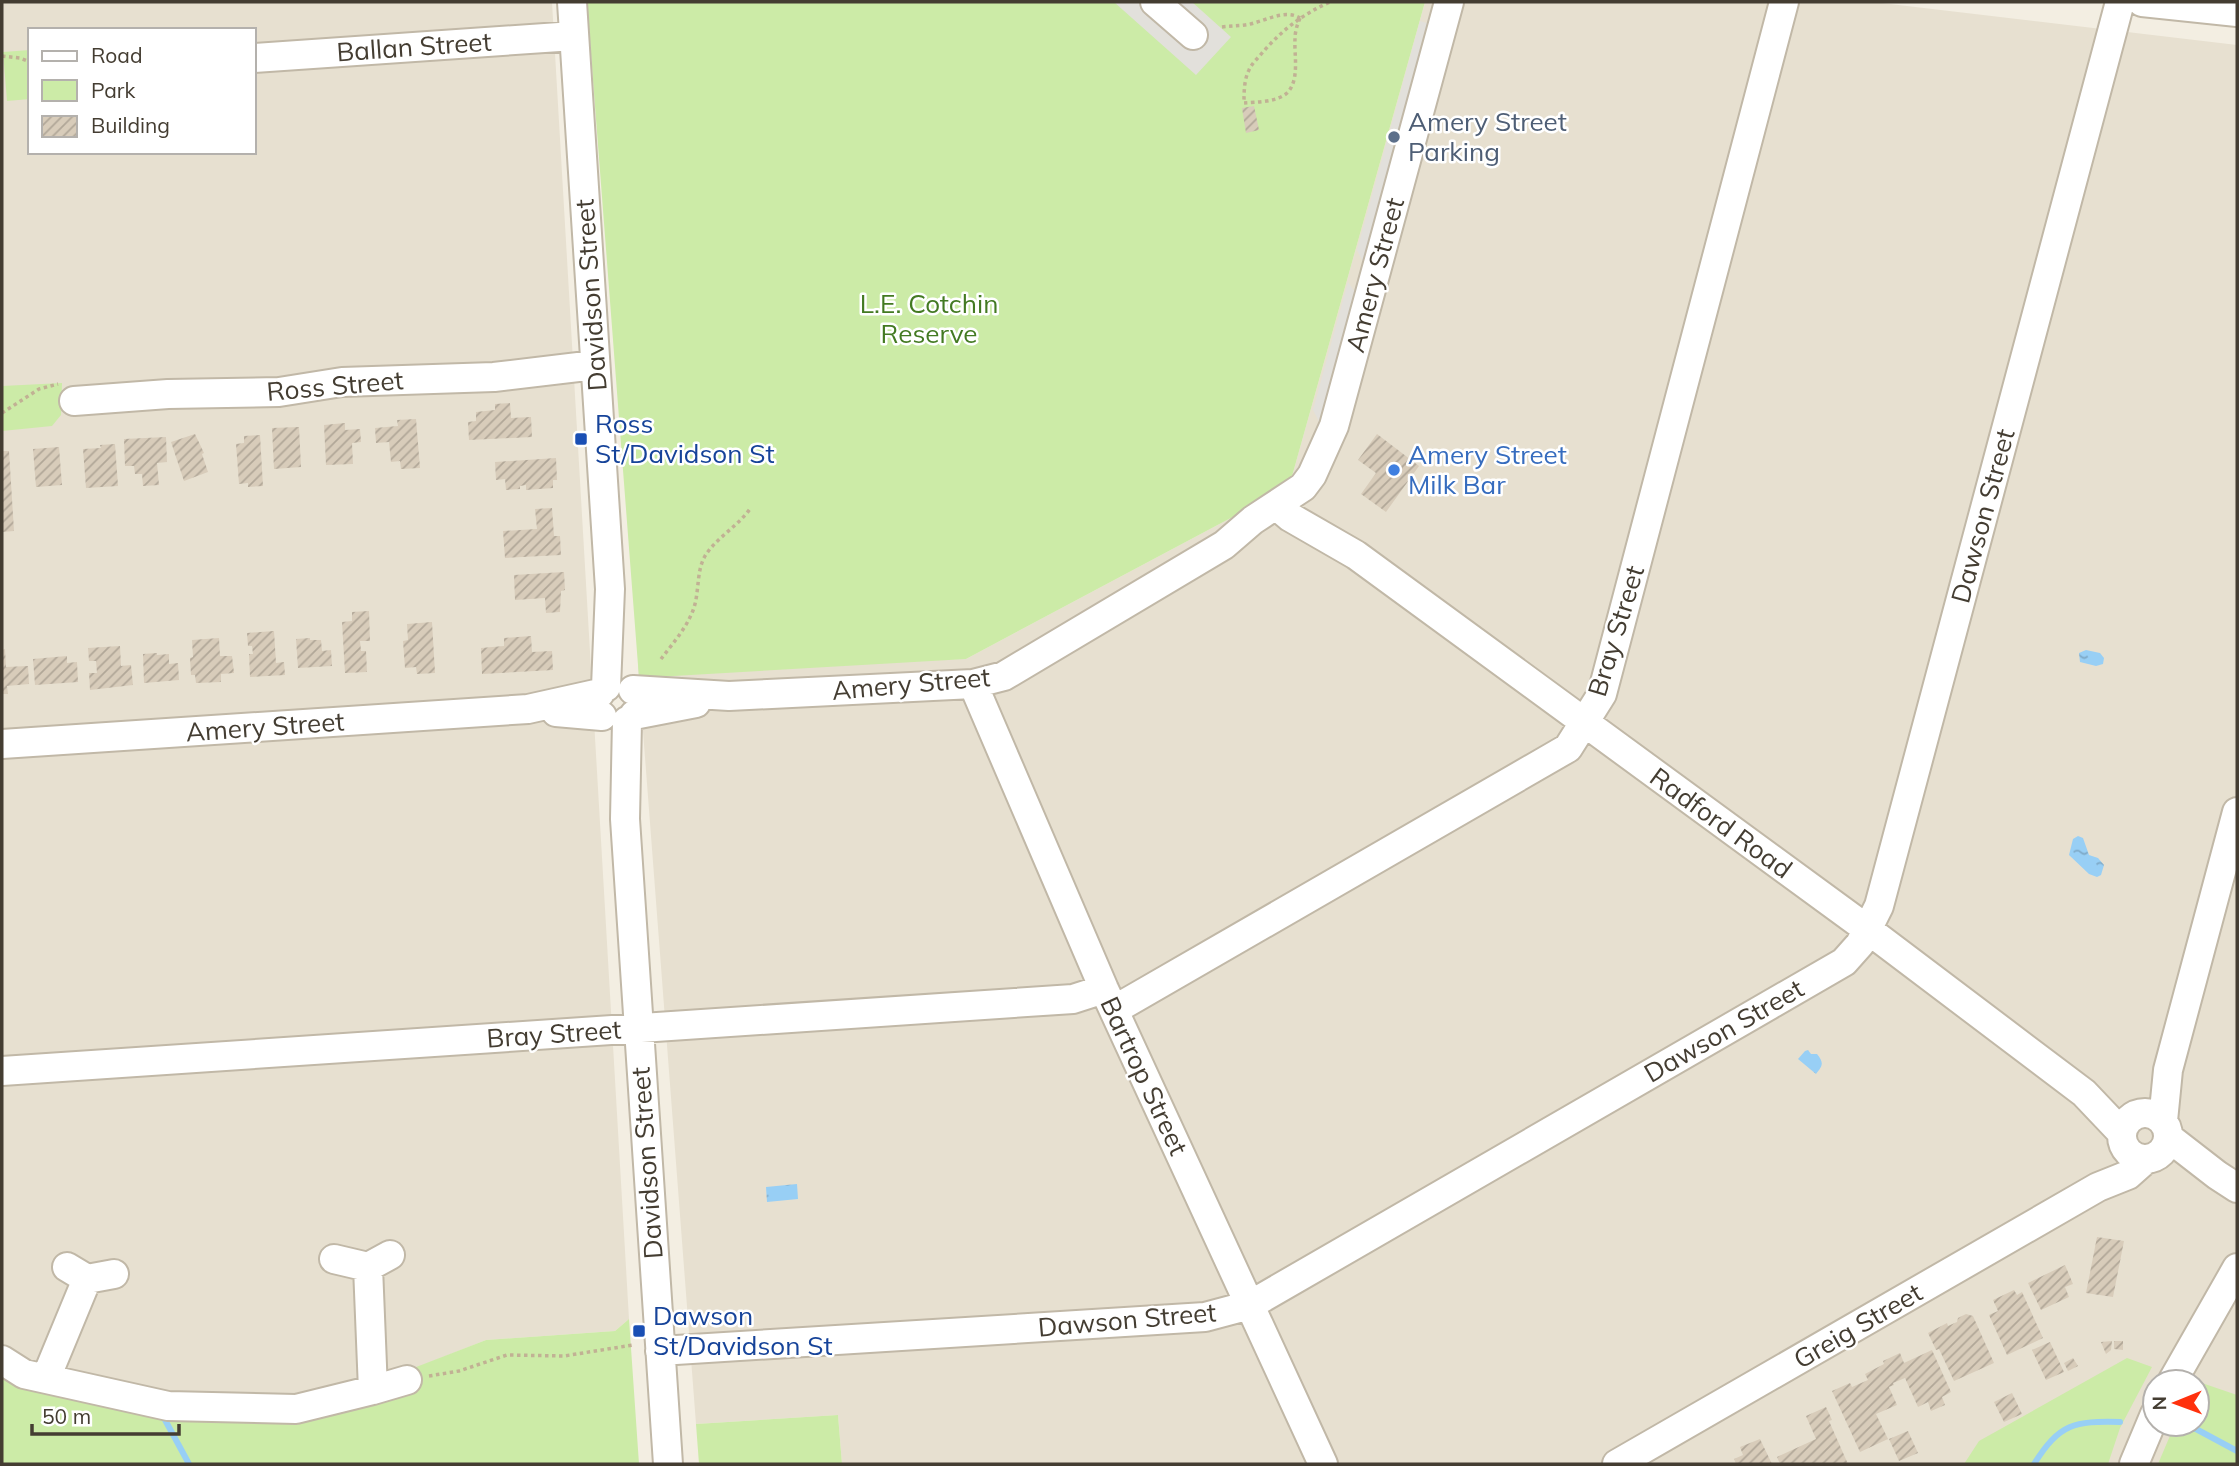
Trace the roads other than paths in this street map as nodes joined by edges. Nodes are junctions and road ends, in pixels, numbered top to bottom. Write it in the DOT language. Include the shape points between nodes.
graph roads {
  1 [pos="572,2"];
  2 [pos="1156,2"];
  3 [pos="1449,2"];
  4 [pos="1784,2"];
  5 [pos="2120,2"];
  6 [pos="2142,2"];
  7 [pos="2237,12"];
  8 [pos="1193,35"];
  9 [pos="574,36"];
  10 [pos="256,58"];
  11 [pos="595,365"];
  12 [pos="68,392"];
  13 [pos="1296,503"];
  14 [pos="973,684"];
  15 [pos="617,703"];
  16 [pos="1583,723"];
  17 [pos="2,744"];
  18 [pos="2237,812"];
  19 [pos="1867,929"];
  20 [pos="1109,999"];
  21 [pos="639,1029"];
  22 [pos="2,1071"];
  23 [pos="2145,1135"];
  24 [pos="2227,1182"];
  25 [pos="334,1258"];
  26 [pos="2237,1268"];
  27 [pos="89,1273"];
  28 [pos="1250,1305"];
  29 [pos="647,1348"];
  30 [pos="2,1360"];
  31 [pos="2180,1368"];
  32 [pos="46,1378"];
  33 [pos="407,1380"];
  34 [pos="373,1390"];
  35 [pos="2144,1438"];
  36 [pos="2134,1461"];
  37 [pos="668,1464"];
  38 [pos="1323,1464"];
  39 [pos="1617,1464"];
  1 -- 9 [label="street, Davidson Street"];
  2 -- 8 [label="street"];
  3 -- 13 [label="street, Amery Street" via="1335,426"];
  4 -- 16 [label="street, Bray Street" via="1602,694"];
  5 -- 19 [label="street, Dawson Street" via="1879,906"];
  6 -- 7 [label="street"];
  9 -- 10 [label="street, Ballan Street"];
  9 -- 11 [label="street, Davidson Street"];
  11 -- 12 [label="street, Ross Street" via="494,377 342,382 279,392"];
  11 -- 15 [label="street, Davidson Street"];
  13 -- 14 [label="street, Amery Street" via="1253,520 1224,545 1004,676"];
  13 -- 16 [label="street, Radford Road" via="1356,555"];
  14 -- 15 [label="street, Amery Street"];
  14 -- 20 [label="street, Bartrop Street"];
  15 -- 17 [label="street, Amery Street"];
  15 -- 21 [label="street, Davidson Street"];
  16 -- 19 [label="street, Radford Road"];
  16 -- 20 [label="street, Bray Street" via="1568,748"];
  18 -- 23 [label="street" via="2168,1070"];
  19 -- 23 [label="street, Radford Road"];
  19 -- 28 [label="street, Dawson Street" via="1844,962"];
  20 -- 21 [label="street, Bray Street"];
  20 -- 28 [label="street, Bartrop Street"];
  21 -- 22 [label="street, Bray Street"];
  21 -- 29 [label="street, Davidson Street"];
  23 -- 24 [label="street, Radford Road"];
  23 -- 39 [label="street, Greig Street" via="2128,1175 2098,1187"];
  25 -- 34 [label="street" via="379,1261"];
  26 -- 31 [label="street"];
  27 -- 32 [label="street"];
  28 -- 29 [label="street, Dawson Street" via="1205,1317"];
  28 -- 38 [label="street, Bartrop Street"];
  29 -- 37 [label="street, Davidson Street"];
  30 -- 32 [label="street" via="24,1374"];
  32 -- 34 [label="street" via="169,1406 296,1409"];
  33 -- 34 [label="street"];
  35 -- 36 [label="street"];
}
